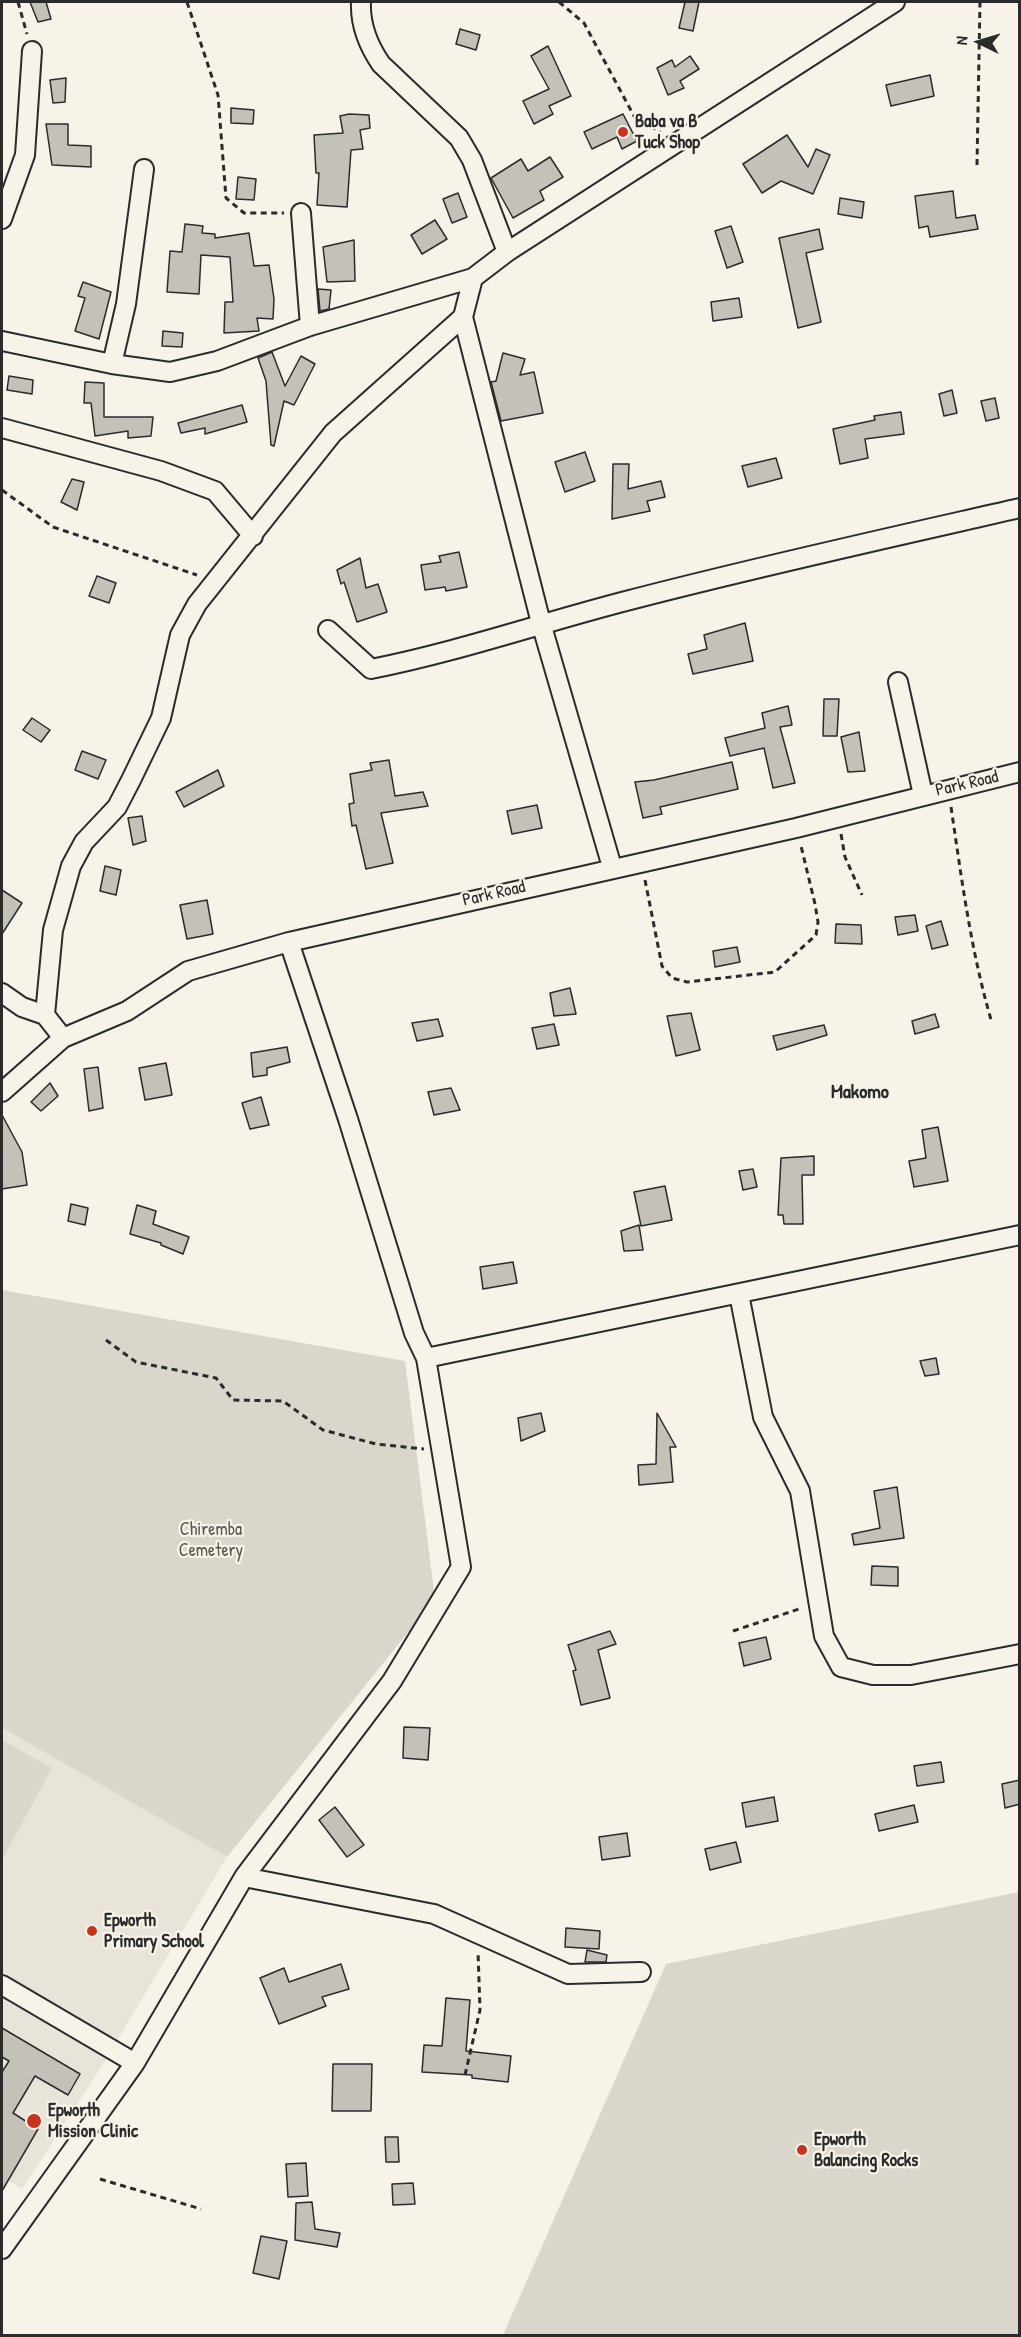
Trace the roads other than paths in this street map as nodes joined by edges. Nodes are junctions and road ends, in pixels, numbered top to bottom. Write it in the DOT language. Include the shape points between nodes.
graph roads {
  1 [pos="361,2"];
  2 [pos="891,2"];
  3 [pos="32,51"];
  4 [pos="144,170"];
  5 [pos="301,213"];
  6 [pos="2,219"];
  7 [pos="507,252"];
  8 [pos="473,278"];
  9 [pos="464,317"];
  10 [pos="310,326"];
  11 [pos="2,341"];
  12 [pos="112,364"];
  13 [pos="2,428"];
  14 [pos="1020,508"];
  15 [pos="253,536"];
  16 [pos="541,623"];
  17 [pos="328,630"];
  18 [pos="898,682"];
  19 [pos="1020,772"];
  20 [pos="923,795"];
  21 [pos="612,867"];
  22 [pos="289,942"];
  23 [pos="2,993"];
  24 [pos="45,1015"];
  25 [pos="63,1038"];
  26 [pos="2,1092"];
  27 [pos="1020,1235"];
  28 [pos="740,1294"];
  29 [pos="426,1358"];
  30 [pos="1020,1654"];
  31 [pos="244,1877"];
  32 [pos="641,1972"];
  33 [pos="2,1985"];
  34 [pos="135,2063"];
  35 [pos="2,2249"];
  1 -- 7 [label="street" via="360,12 371,50 459,138 472,160"];
  2 -- 7 [label="street"];
  3 -- 6 [label="street" via="25,155"];
  4 -- 12 [label="street" via="126,304"];
  5 -- 10 [label="street"];
  7 -- 8 [label="street"];
  8 -- 9 [label="street"];
  8 -- 10 [label="street"];
  9 -- 15 [label="street" via="333,434"];
  9 -- 16 [label="street"];
  10 -- 12 [label="street" via="217,361 170,372"];
  11 -- 12 [label="street"];
  13 -- 15 [label="street" via="161,471 215,492"];
  14 -- 16 [label="street" via="715,578"];
  15 -- 24 [label="street" via="197,604 180,635 161,718 131,780 117,807 84,842 70,866 53,930"];
  16 -- 17 [label="street" via="430,658 371,669"];
  16 -- 21 [label="street"];
  18 -- 20 [label="street"];
  19 -- 20 [label="street, Park Road"];
  20 -- 21 [label="street, Park Road" via="796,828"];
  21 -- 22 [label="street, Park Road"];
  22 -- 25 [label="street, Park Road" via="188,970 127,1011"];
  22 -- 29 [label="street" via="414,1333"];
  23 -- 24 [label="street" via="22,1007"];
  24 -- 25 [label="street"];
  25 -- 26 [label="street, Park Road"];
  27 -- 28 [label="street"];
  28 -- 29 [label="street"];
  28 -- 30 [label="street" via="763,1417 800,1491 824,1636 841,1667 873,1675 911,1675"];
  29 -- 31 [label="street" via="461,1567 393,1681"];
  31 -- 32 [label="street" via="434,1914 568,1974"];
  31 -- 34 [label="street"];
  33 -- 34 [label="street"];
  34 -- 35 [label="street"];
}
